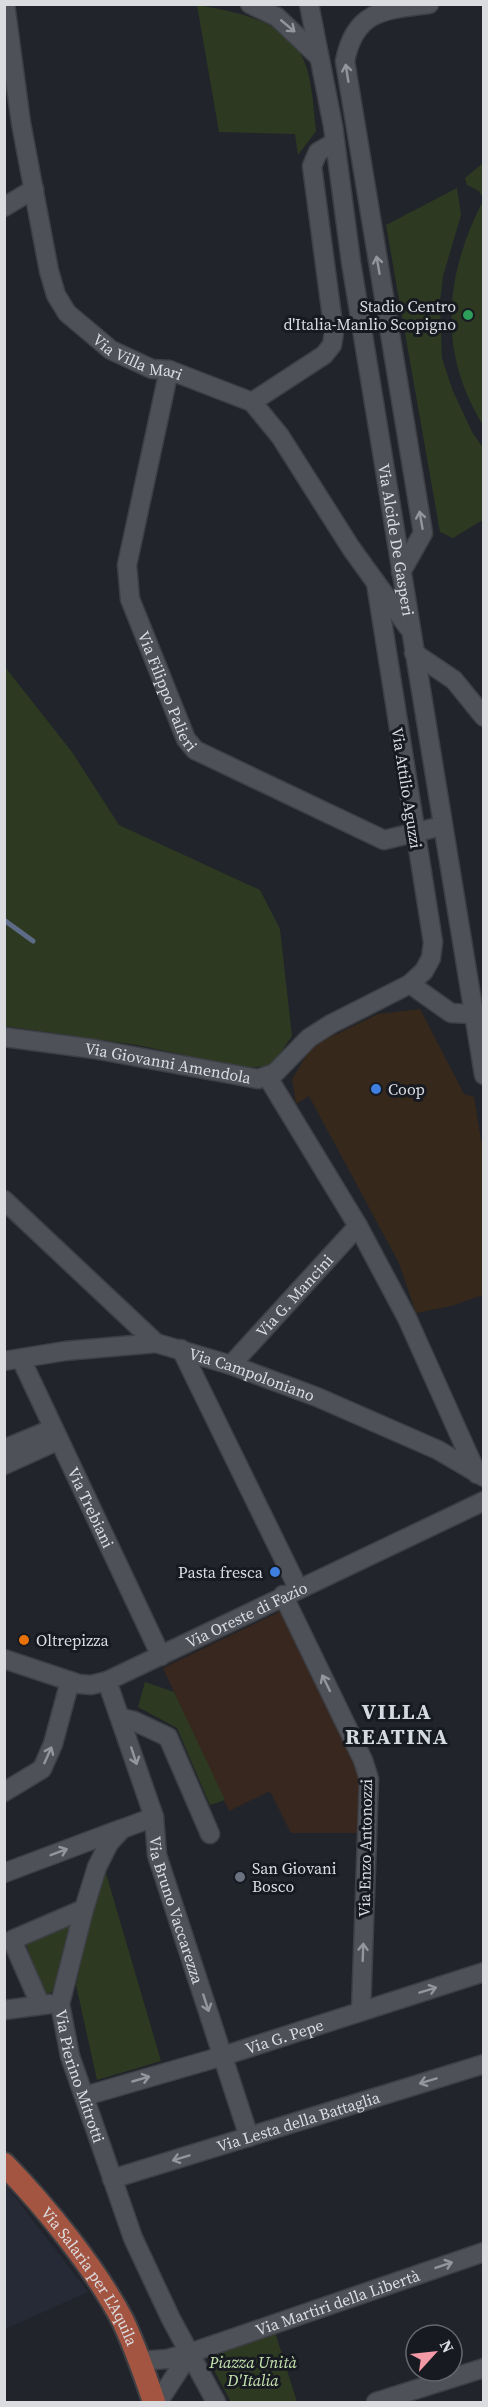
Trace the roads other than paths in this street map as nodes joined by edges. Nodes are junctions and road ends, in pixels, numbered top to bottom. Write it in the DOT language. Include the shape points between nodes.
graph roads {
  1 [pos="5,4"];
  2 [pos="250,4"];
  3 [pos="309,4"];
  4 [pos="429,4"];
  5 [pos="320,57"];
  6 [pos="335,142"];
  7 [pos="34,189"];
  8 [pos="4,207"];
  9 [pos="169,370"];
  10 [pos="252,402"];
  11 [pos="401,572"];
  12 [pos="376,583"];
  13 [pos="410,630"];
  14 [pos="414,653"];
  15 [pos="483,717"];
  16 [pos="442,826"];
  17 [pos="414,835"];
  18 [pos="410,984"];
  19 [pos="472,1014"];
  20 [pos="4,1036"];
  21 [pos="483,1075"];
  22 [pos="267,1076"];
  23 [pos="4,1200"];
  24 [pos="358,1226"];
  25 [pos="156,1343"];
  26 [pos="181,1349"];
  27 [pos="13,1360"];
  28 [pos="231,1365"];
  29 [pos="54,1435"];
  30 [pos="4,1449"];
  31 [pos="4,1465"];
  32 [pos="480,1475"];
  33 [pos="483,1501"];
  34 [pos="291,1592"];
  35 [pos="161,1656"];
  36 [pos="4,1659"];
  37 [pos="70,1681"];
  38 [pos="107,1681"];
  39 [pos="122,1718"];
  40 [pos="4,1792"];
  41 [pos="154,1817"];
  42 [pos="122,1829"];
  43 [pos="210,1834"];
  44 [pos="4,1873"];
  45 [pos="84,1909"];
  46 [pos="483,1972"];
  47 [pos="40,2004"];
  48 [pos="60,2004"];
  49 [pos="4,2010"];
  50 [pos="361,2011"];
  51 [pos="223,2056"];
  52 [pos="483,2064"];
  53 [pos="85,2096"];
  54 [pos="249,2137"];
  55 [pos="4,2164"];
  56 [pos="112,2179"];
  57 [pos="483,2252"];
  58 [pos="190,2353"];
  59 [pos="140,2361"];
  60 [pos="483,2368"];
  61 [pos="156,2403"];
  62 [pos="216,2403"];
  63 [pos="376,2403"];
  1 -- 7 [label="street, Via Villa Mari"];
  2 -- 5 [label="street, one-way" via="277,17"];
  3 -- 5 [label="street, Via Alcide De Gasperi"];
  11 -- 4 [label="street, one-way" via="423,533 345,61 348,44 360,23 373,14"];
  5 -- 6 [label="street, Via Alcide De Gasperi"];
  6 -- 10 [label="street" via="318,152 312,166 334,332 332,345 324,355"];
  6 -- 11 [label="street, Via Alcide De Gasperi"];
  7 -- 8 [label="street"];
  7 -- 9 [label="street, Via Villa Mari" via="49,271 56,295 67,313 111,350 152,369"];
  9 -- 10 [label="street, Via Villa Mari"];
  9 -- 17 [label="street, Via Filippo Palieri" via="127,580 130,599 186,739 195,750 384,840"];
  10 -- 12 [label="street, Via Villa Mari" via="280,436"];
  11 -- 13 [label="street, Via Alcide De Gasperi"];
  12 -- 13 [label="street, Via Villa Mari"];
  12 -- 17 [label="street, Via Attilio Aguzzi"];
  13 -- 14 [label="street, Via Alcide De Gasperi"];
  14 -- 15 [label="street" via="454,680"];
  14 -- 16 [label="street, Via Alcide De Gasperi"];
  16 -- 17 [label="street, Via Filippo Palieri"];
  16 -- 19 [label="street, Via Alcide De Gasperi"];
  17 -- 18 [label="street, Via Attilio Aguzzi" via="433,942 424,971"];
  18 -- 19 [label="street" via="451,1013"];
  18 -- 22 [label="street, Via Giovanni Amendola" via="309,1038 275,1073"];
  19 -- 21 [label="street, Via Alcide De Gasperi"];
  20 -- 22 [label="street, Via Giovanni Amendola" via="258,1079"];
  22 -- 24 [label="street"];
  23 -- 25 [label="street"];
  24 -- 28 [label="street, Via G. Mancini"];
  24 -- 32 [label="street" via="407,1318"];
  25 -- 26 [label="street, Via Campoloniano"];
  25 -- 27 [label="street, Via Campoloniano"];
  26 -- 28 [label="street, Via Campoloniano"];
  26 -- 34 [label="street, Via Enzo Antonozzi"];
  27 -- 29 [label="street, Via Trebiani"];
  28 -- 32 [label="street, Via Campoloniano" via="317,1397 438,1450"];
  29 -- 30 [label="street"];
  29 -- 31 [label="street"];
  29 -- 35 [label="street, Via Trebiani"];
  33 -- 34 [label="street, Via Oreste di Fazio"];
  34 -- 35 [label="street, Via Oreste di Fazio"];
  50 -- 34 [label="street, Via Enzo Antonozzi, one-way" via="369,1779"];
  35 -- 38 [label="street, Via Oreste di Fazio"];
  36 -- 37 [label="street, Via Oreste di Fazio"];
  37 -- 38 [label="street, Via Oreste di Fazio" via="91,1685"];
  40 -- 37 [label="street, one-way" via="42,1769"];
  38 -- 39 [label="street, Via Bruno Vaccarezza"];
  39 -- 41 [label="street, Via Bruno Vaccarezza, one-way"];
  39 -- 43 [label="street" via="168,1737"];
  41 -- 42 [label="street"];
  41 -- 51 [label="street, Via Bruno Vaccarezza, one-way" via="157,1855"];
  44 -- 42 [label="street, one-way"];
  42 -- 45 [label="street, Via Pierino Mitrotti" via="109,1843 97,1867"];
  45 -- 47 [label="street" via="12,1940"];
  45 -- 48 [label="street, Via Pierino Mitrotti"];
  50 -- 46 [label="street, Via G. Pepe, one-way"];
  47 -- 48 [label="street"];
  47 -- 49 [label="street"];
  48 -- 53 [label="street, Via Pierino Mitrotti" via="70,2056"];
  50 -- 51 [label="street, Via G. Pepe"];
  53 -- 51 [label="street, Via G. Pepe, one-way"];
  51 -- 54 [label="street, Via Bruno Vaccarezza"];
  52 -- 54 [label="street, Via Lesta della Battaglia, one-way"];
  53 -- 56 [label="street, Via Pierino Mitrotti"];
  54 -- 56 [label="street, Via Lesta della Battaglia, one-way"];
  55 -- 59 [label="main road, Via Salaria per L'Aquila" via="26,2186 92,2272 122,2320"];
  56 -- 58 [label="street, Via Pierino Mitrotti" via="133,2238"];
  58 -- 57 [label="street, Via Martiri della Libertà, one-way"];
  58 -- 59 [label="street"];
  58 -- 61 [label="street"];
  58 -- 62 [label="street, Via Pierino Mitrotti"];
  59 -- 61 [label="main road, Via Salaria per L'Aquila"];
  60 -- 63 [label="street"];
}
